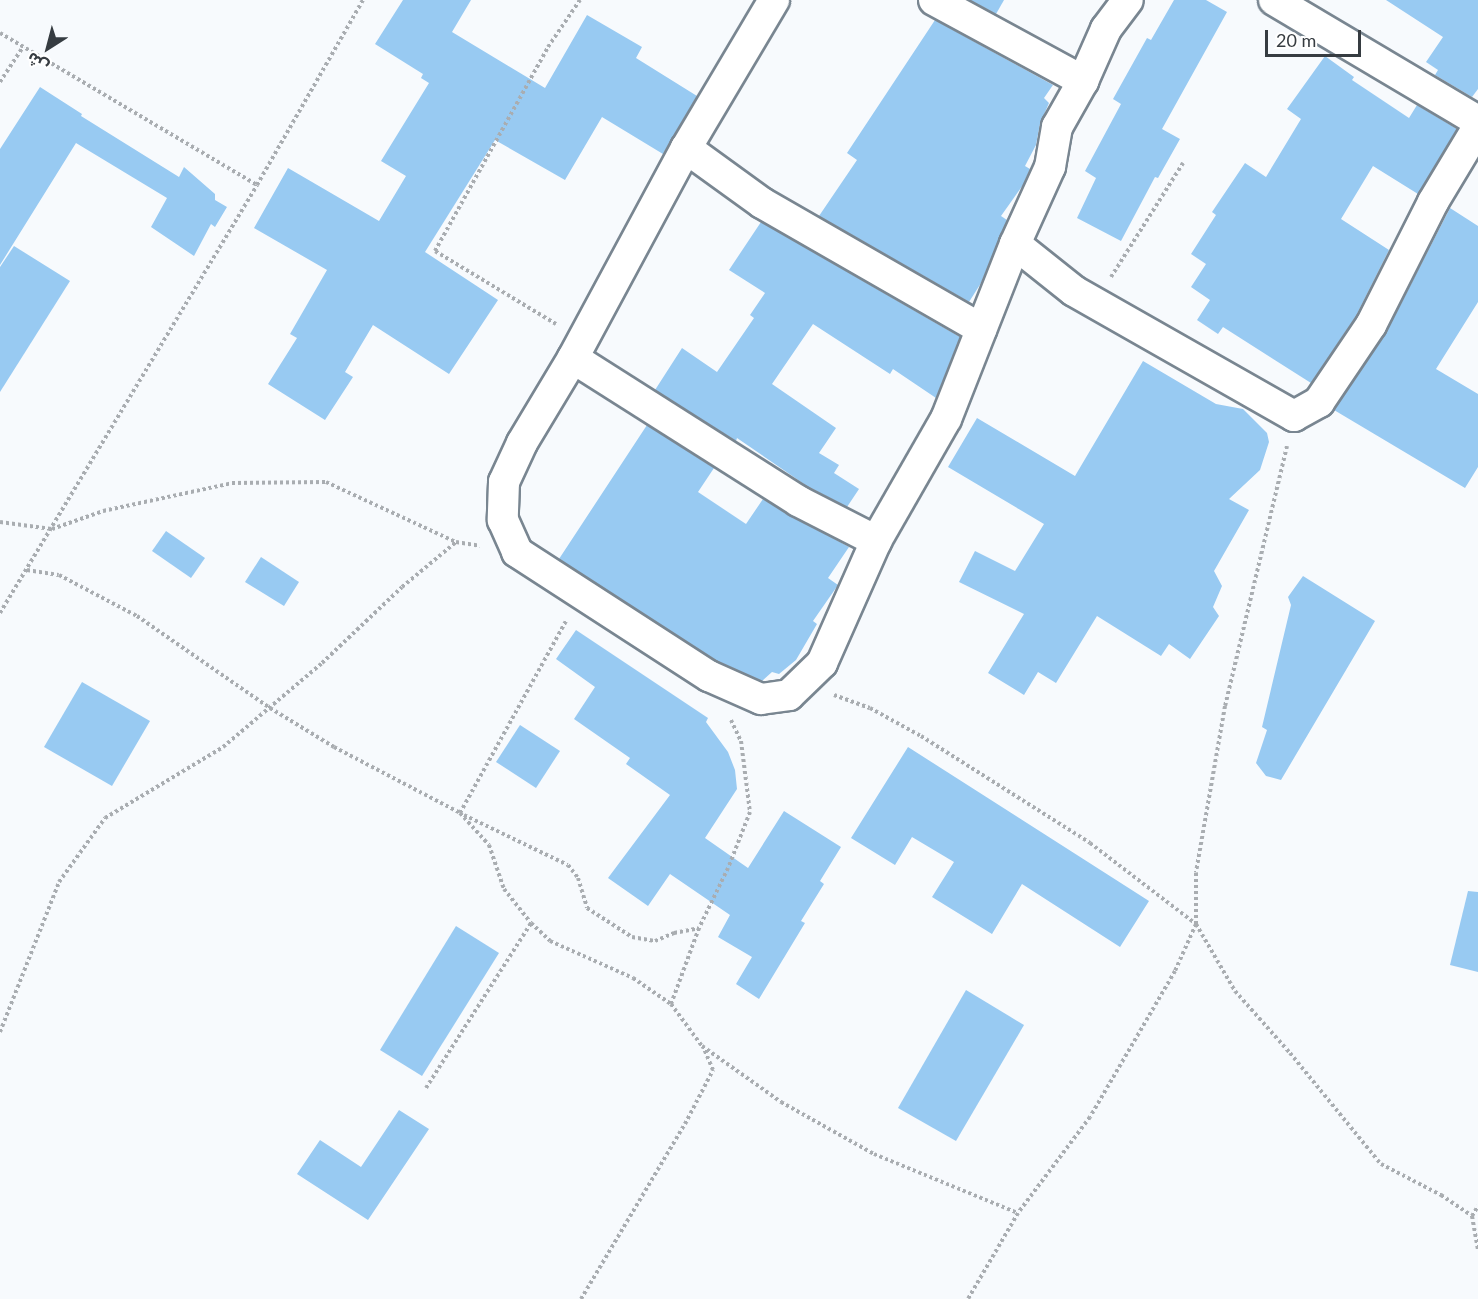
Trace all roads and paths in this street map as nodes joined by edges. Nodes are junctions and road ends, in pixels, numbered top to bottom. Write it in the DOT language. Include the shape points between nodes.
graph roads {
  1 [pos="363,0"];
  2 [pos="580,0"];
  3 [pos="774,0"];
  4 [pos="934,0"];
  5 [pos="1128,0"];
  6 [pos="1274,0"];
  7 [pos="0,33"];
  8 [pos="23,46"];
  9 [pos="1083,81"];
  10 [pos="0,82"];
  11 [pos="1478,122"];
  12 [pos="1478,127"];
  13 [pos="686,148"];
  14 [pos="1182,163"];
  15 [pos="258,185"];
  16 [pos="1015,244"];
  17 [pos="1094,303"];
  18 [pos="981,329"];
  19 [pos="578,349"];
  20 [pos="1294,416"];
  21 [pos="0,522"];
  22 [pos="52,529"];
  23 [pos="876,541"];
  24 [pos="456,542"];
  25 [pos="517,552"];
  26 [pos="27,570"];
  27 [pos="568,586"];
  28 [pos="0,613"];
  29 [pos="709,676"];
  30 [pos="789,695"];
  31 [pos="270,708"];
  32 [pos="460,813"];
  33 [pos="531,923"];
  34 [pos="1196,924"];
  35 [pos="699,928"];
  36 [pos="671,1004"];
  37 [pos="0,1032"];
  38 [pos="702,1046"];
  39 [pos="426,1088"];
  40 [pos="1478,1206"];
  41 [pos="1018,1213"];
  42 [pos="1472,1216"];
  43 [pos="1478,1251"];
  44 [pos="581,1299"];
  45 [pos="968,1299"];
  1 -- 15 [label="path"];
  2 -- 19 [label="path" via="548,47 435,251"];
  3 -- 13 [label="street"];
  4 -- 9 [label="street"];
  5 -- 9 [label="street" via="1106,29"];
  6 -- 11 [label="street"];
  7 -- 8 [label="path"];
  8 -- 10 [label="path"];
  8 -- 15 [label="path"];
  9 -- 16 [label="street" via="1057,127 1050,167"];
  12 -- 20 [label="street" via="1434,201 1371,325 1319,402"];
  13 -- 18 [label="street" via="762,203"];
  13 -- 19 [label="street"];
  14 -- 17 [label="path"];
  15 -- 22 [label="path"];
  16 -- 17 [label="street"];
  16 -- 18 [label="street"];
  17 -- 20 [label="street"];
  18 -- 23 [label="street" via="946,419"];
  19 -- 23 [label="street" via="798,501"];
  19 -- 25 [label="street" via="522,443 504,482 503,520"];
  20 -- 34 [label="path" via="1225,706 1196,873"];
  21 -- 22 [label="path"];
  22 -- 24 [label="path" via="103,511 232,483 326,482"];
  22 -- 26 [label="path"];
  23 -- 30 [label="street" via="822,663"];
  24 -- 25 [label="path"];
  24 -- 31 [label="path"];
  25 -- 27 [label="street"];
  26 -- 28 [label="path"];
  26 -- 31 [label="path" via="59,575 137,616"];
  27 -- 29 [label="street"];
  27 -- 32 [label="path" via="568,616"];
  29 -- 30 [label="street" via="761,699"];
  29 -- 35 [label="path" via="741,741 750,812"];
  30 -- 34 [label="path" via="818,689 870,708 921,736 1090,843"];
  31 -- 32 [label="path" via="334,747"];
  31 -- 37 [label="path" via="223,747 105,818 58,882"];
  32 -- 33 [label="path" via="489,845 504,889"];
  32 -- 35 [label="path" via="568,865 578,878 587,908 632,937 656,941"];
  33 -- 36 [label="path" via="550,941 633,978"];
  33 -- 39 [label="path"];
  34 -- 41 [label="path" via="1175,971 1090,1117"];
  34 -- 42 [label="path" via="1235,992 1381,1164"];
  35 -- 36 [label="path"];
  36 -- 38 [label="path"];
  38 -- 41 [label="path" via="780,1102 874,1154"];
  38 -- 44 [label="path" via="713,1070"];
  40 -- 42 [label="path"];
  41 -- 45 [label="path"];
  42 -- 43 [label="path"];
}
